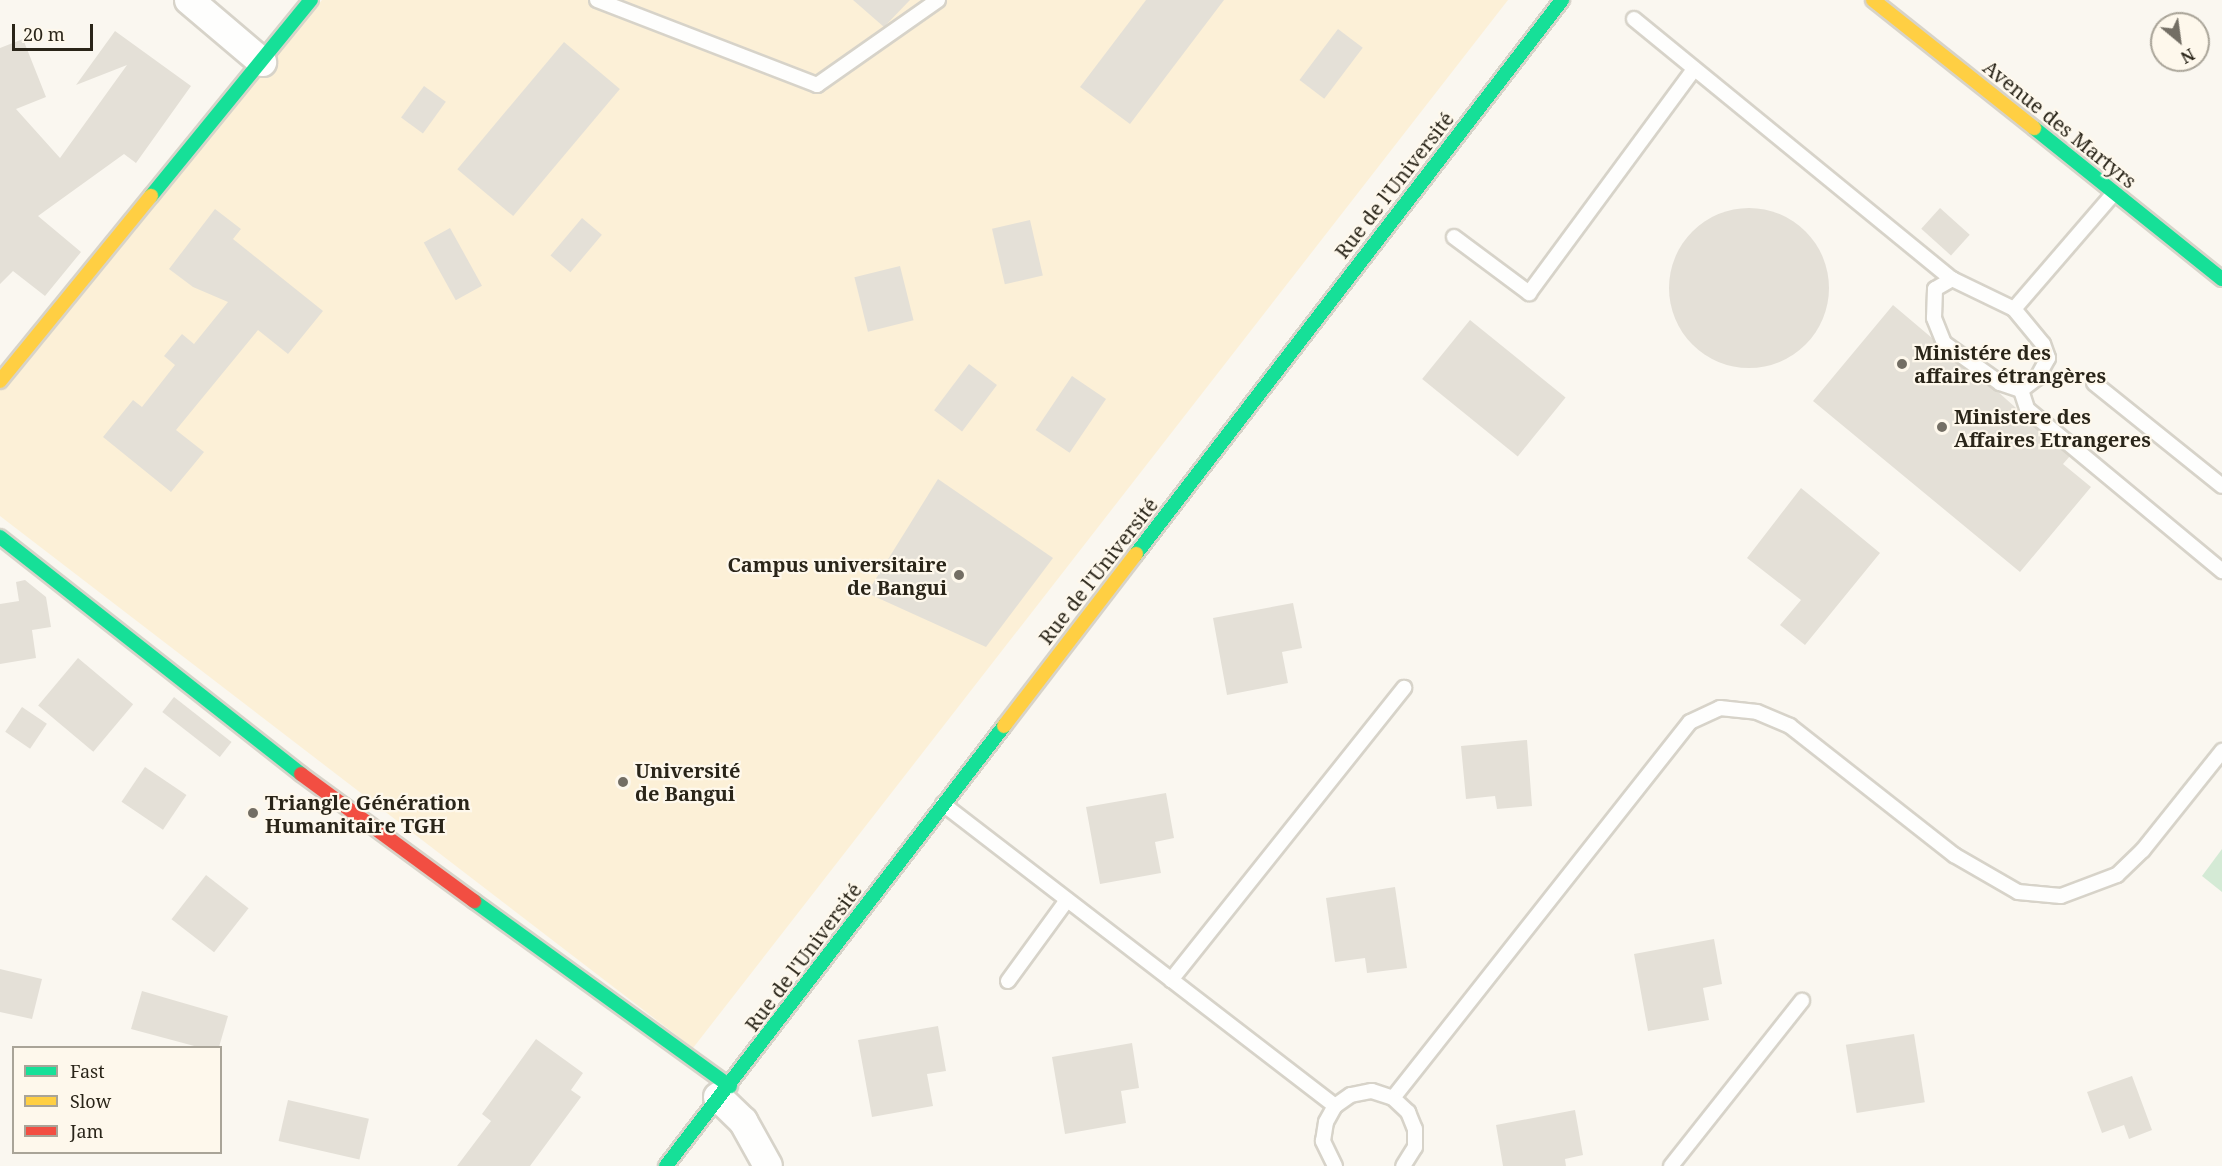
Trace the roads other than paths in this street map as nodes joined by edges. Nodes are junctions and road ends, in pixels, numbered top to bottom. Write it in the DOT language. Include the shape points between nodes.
graph roads {
  1 [pos="189,0"];
  2 [pos="311,0"];
  3 [pos="597,0"];
  4 [pos="938,0"];
  5 [pos="1562,0"];
  6 [pos="1873,0"];
  7 [pos="1634,19"];
  8 [pos="262,62"];
  9 [pos="1694,69"];
  10 [pos="2114,193"];
  11 [pos="1454,237"];
  12 [pos="2220,273"];
  13 [pos="1952,279"];
  14 [pos="2014,309"];
  15 [pos="0,381"];
  16 [pos="2094,383"];
  17 [pos="2021,390"];
  18 [pos="2222,486"];
  19 [pos="0,537"];
  20 [pos="2222,571"];
  21 [pos="1404,688"];
  22 [pos="2222,751"];
  23 [pos="943,804"];
  24 [pos="1067,900"];
  25 [pos="1171,980"];
  26 [pos="1008,981"];
  27 [pos="1802,1001"];
  28 [pos="724,1091"];
  29 [pos="1393,1098"];
  30 [pos="1335,1106"];
  31 [pos="1407,1165"];
  32 [pos="666,1166"];
  33 [pos="768,1166"];
  34 [pos="1335,1166"];
  35 [pos="1671,1166"];
  1 -- 8 [label="street"];
  2 -- 8 [label="street"];
  3 -- 4 [label="lane" via="817,85"];
  5 -- 23 [label="street, Rue de l'Université"];
  6 -- 10 [label="street, Avenue des Martyrs"];
  7 -- 9 [label="lane"];
  8 -- 15 [label="street"];
  9 -- 11 [label="lane" via="1528,293"];
  9 -- 13 [label="lane"];
  10 -- 12 [label="street, Avenue des Martyrs"];
  10 -- 14 [label="lane"];
  13 -- 14 [label="lane"];
  13 -- 17 [label="lane" via="1935,289 1934,318 1944,343 2000,383"];
  14 -- 17 [label="lane" via="2043,344 2048,358 2037,378"];
  16 -- 18 [label="lane"];
  17 -- 20 [label="lane" via="2027,409"];
  19 -- 28 [label="street" via="328,796"];
  21 -- 25 [label="lane"];
  22 -- 29 [label="lane" via="2143,850 2117,875 2061,896 2018,892 1953,855 1790,726 1757,712 1720,708 1690,722"];
  23 -- 24 [label="lane"];
  23 -- 28 [label="street, Rue de l'Université"];
  24 -- 25 [label="lane"];
  24 -- 26 [label="lane"];
  25 -- 30 [label="lane"];
  27 -- 35 [label="lane"];
  28 -- 32 [label="street, Rue de l'Université"];
  28 -- 33 [label="street"];
  29 -- 30 [label="lane" via="1372,1092 1351,1095"];
  29 -- 31 [label="lane" via="1408,1112 1415,1129"];
  30 -- 34 [label="lane" via="1326,1122 1323,1141"];
}
